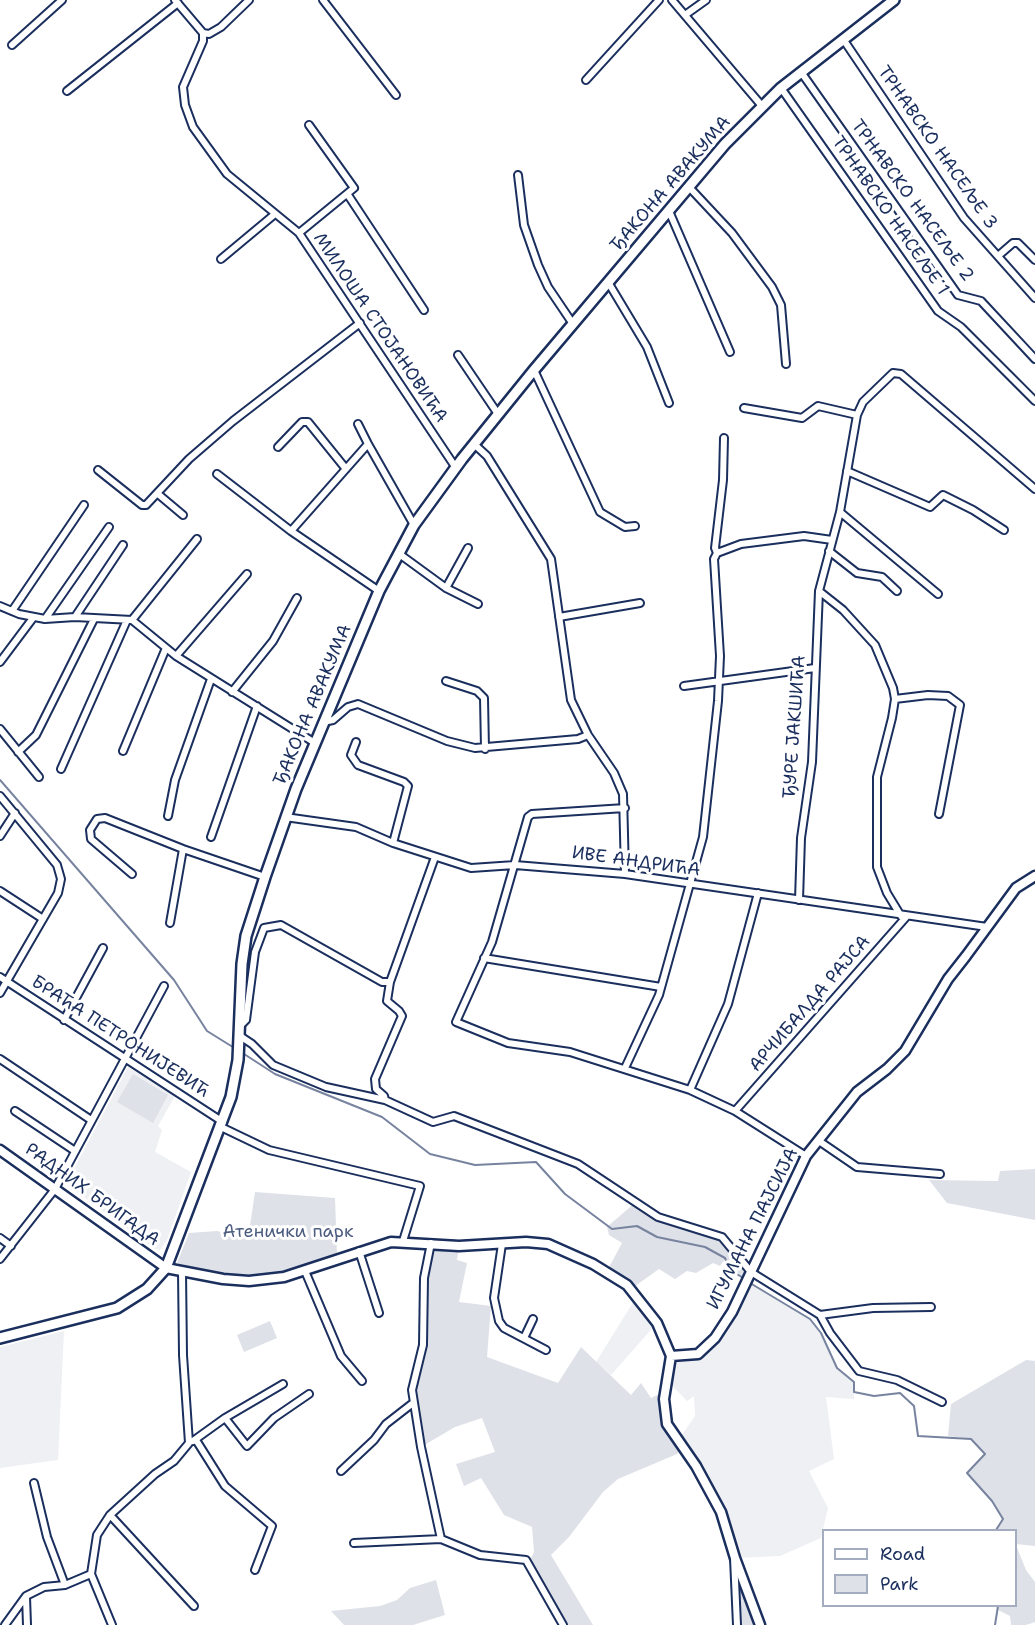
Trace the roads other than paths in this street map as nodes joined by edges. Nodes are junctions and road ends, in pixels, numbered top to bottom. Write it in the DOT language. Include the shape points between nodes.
graph roads {
  1 [pos="62,0"];
  2 [pos="249,0"];
  3 [pos="323,0"];
  4 [pos="659,0"];
  5 [pos="672,0"];
  6 [pos="706,0"];
  7 [pos="894,0"];
  8 [pos="177,2"];
  9 [pos="686,15"];
  10 [pos="203,33"];
  11 [pos="843,39"];
  12 [pos="12,45"];
  13 [pos="801,72"];
  14 [pos="586,80"];
  15 [pos="781,88"];
  16 [pos="67,91"];
  17 [pos="396,95"];
  18 [pos="762,106"];
  19 [pos="309,125"];
  20 [pos="518,175"];
  21 [pos="689,187"];
  22 [pos="348,195"];
  23 [pos="669,211"];
  24 [pos="275,214"];
  25 [pos="299,233"];
  26 [pos="998,256"];
  27 [pos="221,259"];
  28 [pos="1035,260"];
  29 [pos="608,282"];
  30 [pos="1035,297"];
  31 [pos="424,310"];
  32 [pos="360,323"];
  33 [pos="573,324"];
  34 [pos="730,352"];
  35 [pos="458,355"];
  36 [pos="1035,360"];
  37 [pos="786,364"];
  38 [pos="534,370"];
  39 [pos="1035,401"];
  40 [pos="669,403"];
  41 [pos="744,408"];
  42 [pos="498,414"];
  43 [pos="856,416"];
  44 [pos="358,424"];
  45 [pos="724,438"];
  46 [pos="368,444"];
  47 [pos="474,444"];
  48 [pos="278,447"];
  49 [pos="456,468"];
  50 [pos="346,469"];
  51 [pos="98,470"];
  52 [pos="847,471"];
  53 [pos="217,474"];
  54 [pos="1035,489"];
  55 [pos="158,494"];
  56 [pos="84,505"];
  57 [pos="840,512"];
  58 [pos="183,515"];
  59 [pos="414,525"];
  60 [pos="635,526"];
  61 [pos="109,527"];
  62 [pos="1004,530"];
  63 [pos="291,531"];
  64 [pos="197,538"];
  65 [pos="832,540"];
  66 [pos="123,544"];
  67 [pos="468,548"];
  68 [pos="829,551"];
  69 [pos="397,553"];
  70 [pos="717,553"];
  71 [pos="247,574"];
  72 [pos="446,588"];
  73 [pos="379,591"];
  74 [pos="819,591"];
  75 [pos="897,591"];
  76 [pos="938,594"];
  77 [pos="297,598"];
  78 [pos="640,603"];
  79 [pos="477,604"];
  80 [pos="0,606"];
  81 [pos="12,611"];
  82 [pos="75,617"];
  83 [pos="559,617"];
  84 [pos="33,618"];
  85 [pos="45,619"];
  86 [pos="94,619"];
  87 [pos="129,620"];
  88 [pos="166,648"];
  89 [pos="177,656"];
  90 [pos="0,662"];
  91 [pos="814,668"];
  92 [pos="210,678"];
  93 [pos="446,681"];
  94 [pos="719,681"];
  95 [pos="684,686"];
  96 [pos="232,692"];
  97 [pos="895,699"];
  98 [pos="257,706"];
  99 [pos="323,722"];
  100 [pos="0,729"];
  101 [pos="588,735"];
  102 [pos="356,742"];
  103 [pos="315,743"];
  104 [pos="485,749"];
  105 [pos="123,751"];
  106 [pos="18,752"];
  107 [pos="61,769"];
  108 [pos="39,777"];
  109 [pos="0,796"];
  110 [pos="625,808"];
  111 [pos="15,813"];
  112 [pos="939,814"];
  113 [pos="168,816"];
  114 [pos="285,817"];
  115 [pos="0,836"];
  116 [pos="212,837"];
  117 [pos="393,843"];
  118 [pos="183,849"];
  119 [pos="435,857"];
  120 [pos="514,865"];
  121 [pos="132,874"];
  122 [pos="626,874"];
  123 [pos="1035,876"];
  124 [pos="265,877"];
  125 [pos="692,884"];
  126 [pos="0,891"];
  127 [pos="758,893"];
  128 [pos="799,900"];
  129 [pos="904,916"];
  130 [pos="43,919"];
  131 [pos="170,923"];
  132 [pos="987,927"];
  133 [pos="104,948"];
  134 [pos="484,958"];
  135 [pos="0,977"];
  136 [pos="7,981"];
  137 [pos="390,982"];
  138 [pos="164,986"];
  139 [pos="661,987"];
  140 [pos="0,993"];
  141 [pos="64,1020"];
  142 [pos="240,1034"];
  143 [pos="0,1059"];
  144 [pos="125,1059"];
  145 [pos="625,1068"];
  146 [pos="690,1090"];
  147 [pos="385,1100"];
  148 [pos="15,1110"];
  149 [pos="735,1111"];
  150 [pos="91,1120"];
  151 [pos="222,1125"];
  152 [pos="819,1141"];
  153 [pos="0,1150"];
  154 [pos="75,1151"];
  155 [pos="806,1156"];
  156 [pos="940,1174"];
  157 [pos="55,1189"];
  158 [pos="0,1238"];
  159 [pos="403,1241"];
  160 [pos="431,1242"];
  161 [pos="502,1244"];
  162 [pos="10,1246"];
  163 [pos="359,1251"];
  164 [pos="0,1259"];
  165 [pos="166,1268"];
  166 [pos="305,1271"];
  167 [pos="182,1272"];
  168 [pos="752,1272"];
  169 [pos="932,1307"];
  170 [pos="379,1313"];
  171 [pos="820,1315"];
  172 [pos="533,1319"];
  173 [pos="0,1338"];
  174 [pos="524,1338"];
  175 [pos="546,1350"];
  176 [pos="671,1356"];
  177 [pos="362,1381"];
  178 [pos="283,1384"];
  179 [pos="309,1394"];
  180 [pos="942,1402"];
  181 [pos="413,1403"];
  182 [pos="225,1418"];
  183 [pos="193,1441"];
  184 [pos="341,1471"];
  185 [pos="34,1483"];
  186 [pos="110,1515"];
  187 [pos="441,1539"];
  188 [pos="354,1543"];
  189 [pos="735,1558"];
  190 [pos="255,1569"];
  191 [pos="91,1574"];
  192 [pos="65,1585"];
  193 [pos="26,1596"];
  194 [pos="194,1606"];
  195 [pos="5,1625"];
  196 [pos="27,1625"];
  197 [pos="112,1625"];
  198 [pos="563,1625"];
  199 [pos="737,1625"];
  200 [pos="760,1625"];
  1 -- 12 [label="street"];
  2 -- 10 [label="street" via="221,27"];
  3 -- 17 [label="street"];
  4 -- 14 [label="street"];
  5 -- 9 [label="street"];
  6 -- 9 [label="street"];
  7 -- 11 [label="main road, ЂАКОНА АВАКУМА"];
  8 -- 10 [label="street"];
  8 -- 16 [label="street"];
  9 -- 18 [label="street"];
  10 -- 24 [label="street, МИЛОША СТОЈАНОВИЋА" via="183,87 193,127 227,174"];
  11 -- 13 [label="main road, ЂАКОНА АВАКУМА"];
  11 -- 26 [label="street, ТРНАВСКО НАСЕЉЕ 3" via="949,197"];
  13 -- 15 [label="main road, ЂАКОНА АВАКУМА"];
  13 -- 36 [label="street, ТРНАВСКО НАСЕЉЕ 2" via="958,295 981,301"];
  15 -- 18 [label="main road, ЂАКОНА АВАКУМА"];
  15 -- 39 [label="street, ТРНАВСКО НАСЕЉЕ 1" via="938,311 960,327"];
  18 -- 21 [label="main road, ЂАКОНА АВАКУМА"];
  19 -- 22 [label="street" via="350,178 354,188"];
  20 -- 33 [label="street" via="524,225 538,265 548,288"];
  21 -- 23 [label="main road, ЂАКОНА АВАКУМА"];
  21 -- 37 [label="street" via="732,233 772,287 781,305"];
  22 -- 25 [label="street"];
  22 -- 31 [label="street"];
  23 -- 29 [label="main road, ЂАКОНА АВАКУМА"];
  23 -- 34 [label="street"];
  24 -- 25 [label="street, МИЛОША СТОЈАНОВИЋА"];
  24 -- 27 [label="street"];
  25 -- 32 [label="street, МИЛОША СТОЈАНОВИЋА"];
  26 -- 28 [label="street" via="1018,243"];
  26 -- 30 [label="street, ТРНАВСКО НАСЕЉЕ 3"];
  29 -- 33 [label="main road, ЂАКОНА АВАКУМА"];
  29 -- 40 [label="street" via="647,347"];
  32 -- 49 [label="street, МИЛОША СТОЈАНОВИЋА"];
  32 -- 55 [label="street" via="233,421 189,459"];
  33 -- 38 [label="main road, ЂАКОНА АВАКУМА"];
  35 -- 42 [label="street"];
  38 -- 42 [label="main road, ЂАКОНА АВАКУМА"];
  38 -- 60 [label="street" via="600,512 625,527"];
  41 -- 43 [label="street" via="802,418 820,407"];
  42 -- 47 [label="main road, ЂАКОНА АВАКУМА"];
  43 -- 52 [label="street, ЂУРЕ ЈАКШИЋА"];
  43 -- 54 [label="street" via="863,402 893,373 901,374"];
  44 -- 46 [label="street"];
  45 -- 70 [label="street"];
  46 -- 50 [label="street"];
  46 -- 59 [label="street"];
  47 -- 49 [label="main road, ЂАКОНА АВАКУМА"];
  47 -- 83 [label="street" via="487,456 547,550"];
  48 -- 50 [label="street" via="302,422 308,422"];
  49 -- 59 [label="main road, ЂАКОНА АВАКУМА"];
  50 -- 63 [label="street"];
  51 -- 55 [label="street" via="142,505"];
  52 -- 57 [label="street, ЂУРЕ ЈАКШИЋА"];
  52 -- 62 [label="street" via="930,507 943,495"];
  53 -- 63 [label="street"];
  55 -- 58 [label="street"];
  56 -- 81 [label="street"];
  57 -- 65 [label="street, ЂУРЕ ЈАКШИЋА"];
  57 -- 76 [label="street"];
  59 -- 69 [label="main road, ЂАКОНА АВАКУМА"];
  61 -- 85 [label="street"];
  63 -- 73 [label="street"];
  64 -- 87 [label="street"];
  65 -- 68 [label="street, ЂУРЕ ЈАКШИЋА"];
  65 -- 70 [label="street" via="804,536 741,544"];
  66 -- 82 [label="street"];
  67 -- 72 [label="street"];
  68 -- 74 [label="street, ЂУРЕ ЈАКШИЋА"];
  68 -- 75 [label="street" via="857,573 882,578"];
  69 -- 72 [label="street"];
  69 -- 73 [label="main road, ЂАКОНА АВАКУМА"];
  70 -- 94 [label="street" via="714,559"];
  71 -- 89 [label="street"];
  72 -- 79 [label="street"];
  73 -- 99 [label="main road, ЂАКОНА АВАКУМА"];
  74 -- 91 [label="street, ЂУРЕ ЈАКШИЋА"];
  74 -- 97 [label="street" via="876,645"];
  77 -- 96 [label="street" via="273,641"];
  78 -- 83 [label="street"];
  80 -- 81 [label="street"];
  81 -- 84 [label="street"];
  82 -- 85 [label="street"];
  82 -- 86 [label="street"];
  83 -- 101 [label="street" via="571,700"];
  84 -- 85 [label="street"];
  84 -- 90 [label="street"];
  86 -- 87 [label="street"];
  86 -- 106 [label="street" via="36,735"];
  87 -- 88 [label="street"];
  87 -- 107 [label="street"];
  88 -- 89 [label="street"];
  88 -- 105 [label="street"];
  89 -- 92 [label="street"];
  91 -- 94 [label="street"];
  91 -- 128 [label="street, ЂУРЕ ЈАКШИЋА" via="812,762 801,838"];
  92 -- 96 [label="street"];
  92 -- 113 [label="street" via="175,780"];
  93 -- 104 [label="street" via="484,698"];
  94 -- 95 [label="street"];
  94 -- 125 [label="street" via="710,789"];
  96 -- 98 [label="street"];
  97 -- 112 [label="street" via="948,696 960,705"];
  97 -- 129 [label="street" via="877,777 877,867 887,893"];
  98 -- 103 [label="street"];
  98 -- 116 [label="street"];
  99 -- 103 [label="main road, ЂАКОНА АВАКУМА"];
  99 -- 104 [label="street" via="333,720 348,706 358,705 447,741"];
  100 -- 106 [label="street"];
  101 -- 104 [label="street"];
  101 -- 110 [label="street" via="614,773"];
  102 -- 117 [label="street" via="351,755 358,765 407,784"];
  103 -- 114 [label="main road, ЂАКОНА АВАКУМА"];
  106 -- 108 [label="street"];
  109 -- 111 [label="street"];
  110 -- 120 [label="street" via="532,814"];
  110 -- 122 [label="street"];
  111 -- 115 [label="street"];
  111 -- 130 [label="street" via="61,873 61,886"];
  114 -- 117 [label="street, ИВЕ АНДРИЋА" via="356,827"];
  114 -- 124 [label="main road, ЂАКОНА АВАКУМА"];
  117 -- 119 [label="street, ИВЕ АНДРИЋА"];
  118 -- 121 [label="street" via="105,818 97,819 90,830 91,839"];
  118 -- 124 [label="street"];
  118 -- 131 [label="street"];
  119 -- 120 [label="street, ИВЕ АНДРИЋА" via="471,868"];
  119 -- 137 [label="street"];
  120 -- 122 [label="street, ИВЕ АНДРИЋА"];
  120 -- 134 [label="street"];
  122 -- 125 [label="street, ИВЕ АНДРИЋА"];
  123 -- 132 [label="street, ИГУМАНА ПАЈСИЈА" via="1016,888"];
  124 -- 142 [label="main road, ЂАКОНА АВАКУМА" via="246,936"];
  125 -- 127 [label="street, ИВЕ АНДРИЋА"];
  125 -- 139 [label="street"];
  126 -- 130 [label="street"];
  127 -- 128 [label="street, ИВЕ АНДРИЋА"];
  127 -- 146 [label="street" via="728,1004"];
  128 -- 129 [label="street, ИВЕ АНДРИЋА"];
  129 -- 132 [label="street, ИВЕ АНДРИЋА"];
  129 -- 149 [label="street, АРЧИБАЛДА РАЈСА"];
  130 -- 136 [label="street"];
  132 -- 152 [label="street, ИГУМАНА ПАЈСИЈА" via="948,979 905,1051 857,1092"];
  133 -- 141 [label="street"];
  134 -- 139 [label="street"];
  134 -- 145 [label="street" via="456,1022 508,1043 570,1052"];
  135 -- 136 [label="street, БРАЋА ПЕТРОНИЈЕВИЋ"];
  136 -- 140 [label="street"];
  136 -- 141 [label="street, БРАЋА ПЕТРОНИЈЕВИЋ"];
  137 -- 142 [label="street" via="382,982 281,925 264,928 255,952 246,1020"];
  137 -- 147 [label="street" via="387,1001 402,1016 375,1079 376,1089"];
  138 -- 144 [label="street"];
  139 -- 145 [label="street"];
  141 -- 144 [label="street, БРАЋА ПЕТРОНИЈЕВИЋ"];
  142 -- 147 [label="street" via="273,1065 326,1087"];
  142 -- 151 [label="main road, ЂАКОНА АВАКУМА" via="234,1084"];
  143 -- 150 [label="street"];
  144 -- 150 [label="street"];
  144 -- 151 [label="street, БРАЋА ПЕТРОНИЈЕВИЋ"];
  145 -- 146 [label="street"];
  146 -- 149 [label="street"];
  147 -- 168 [label="street" via="433,1122 454,1116 578,1164 658,1217 722,1237"];
  148 -- 154 [label="street"];
  149 -- 155 [label="street"];
  150 -- 154 [label="street"];
  151 -- 159 [label="street, БРАЋА ПЕТРОНИЈЕВИЋ" via="277,1153 420,1186"];
  151 -- 165 [label="main road, ЂАКОНА АВАКУМА"];
  152 -- 155 [label="street, ИГУМАНА ПАЈСИЈА"];
  152 -- 156 [label="street" via="857,1167"];
  153 -- 157 [label="street, РАДНИХ БРИГАДА"];
  154 -- 157 [label="street"];
  155 -- 168 [label="street, ИГУМАНА ПАЈСИЈА"];
  157 -- 162 [label="street"];
  157 -- 165 [label="street, РАДНИХ БРИГАДА"];
  158 -- 162 [label="street"];
  159 -- 160 [label="street"];
  159 -- 163 [label="street"];
  160 -- 161 [label="street" via="459,1246"];
  160 -- 181 [label="street" via="424,1278 423,1345 414,1376"];
  161 -- 174 [label="street" via="494,1303 501,1325"];
  161 -- 176 [label="street" via="548,1244 614,1276 647,1308"];
  162 -- 164 [label="street"];
  163 -- 166 [label="street"];
  163 -- 170 [label="street"];
  165 -- 167 [label="street"];
  165 -- 173 [label="main road" via="147,1289 117,1308"];
  166 -- 167 [label="street" via="249,1281"];
  166 -- 177 [label="street" via="341,1356"];
  167 -- 183 [label="street" via="183,1355"];
  168 -- 171 [label="street"];
  168 -- 176 [label="street, ИГУМАНА ПАЈСИЈА" via="732,1312 704,1351 693,1356"];
  169 -- 171 [label="street" via="873,1308"];
  171 -- 180 [label="street" via="859,1371 897,1380"];
  172 -- 174 [label="street"];
  174 -- 175 [label="street"];
  176 -- 189 [label="street" via="664,1399 667,1424 721,1512"];
  178 -- 182 [label="street"];
  179 -- 182 [label="street" via="274,1418 247,1446"];
  181 -- 184 [label="street" via="386,1424"];
  181 -- 187 [label="street"];
  182 -- 183 [label="street"];
  183 -- 186 [label="street"];
  183 -- 190 [label="street" via="225,1486 272,1526"];
  185 -- 192 [label="street" via="47,1537"];
  186 -- 191 [label="street" via="97,1535"];
  186 -- 194 [label="street"];
  187 -- 188 [label="street"];
  187 -- 198 [label="street" via="480,1555 529,1562"];
  189 -- 199 [label="street"];
  189 -- 200 [label="street"];
  191 -- 192 [label="street"];
  191 -- 197 [label="street"];
  192 -- 193 [label="street" via="44,1587"];
  193 -- 195 [label="street"];
  193 -- 196 [label="street"];
}
